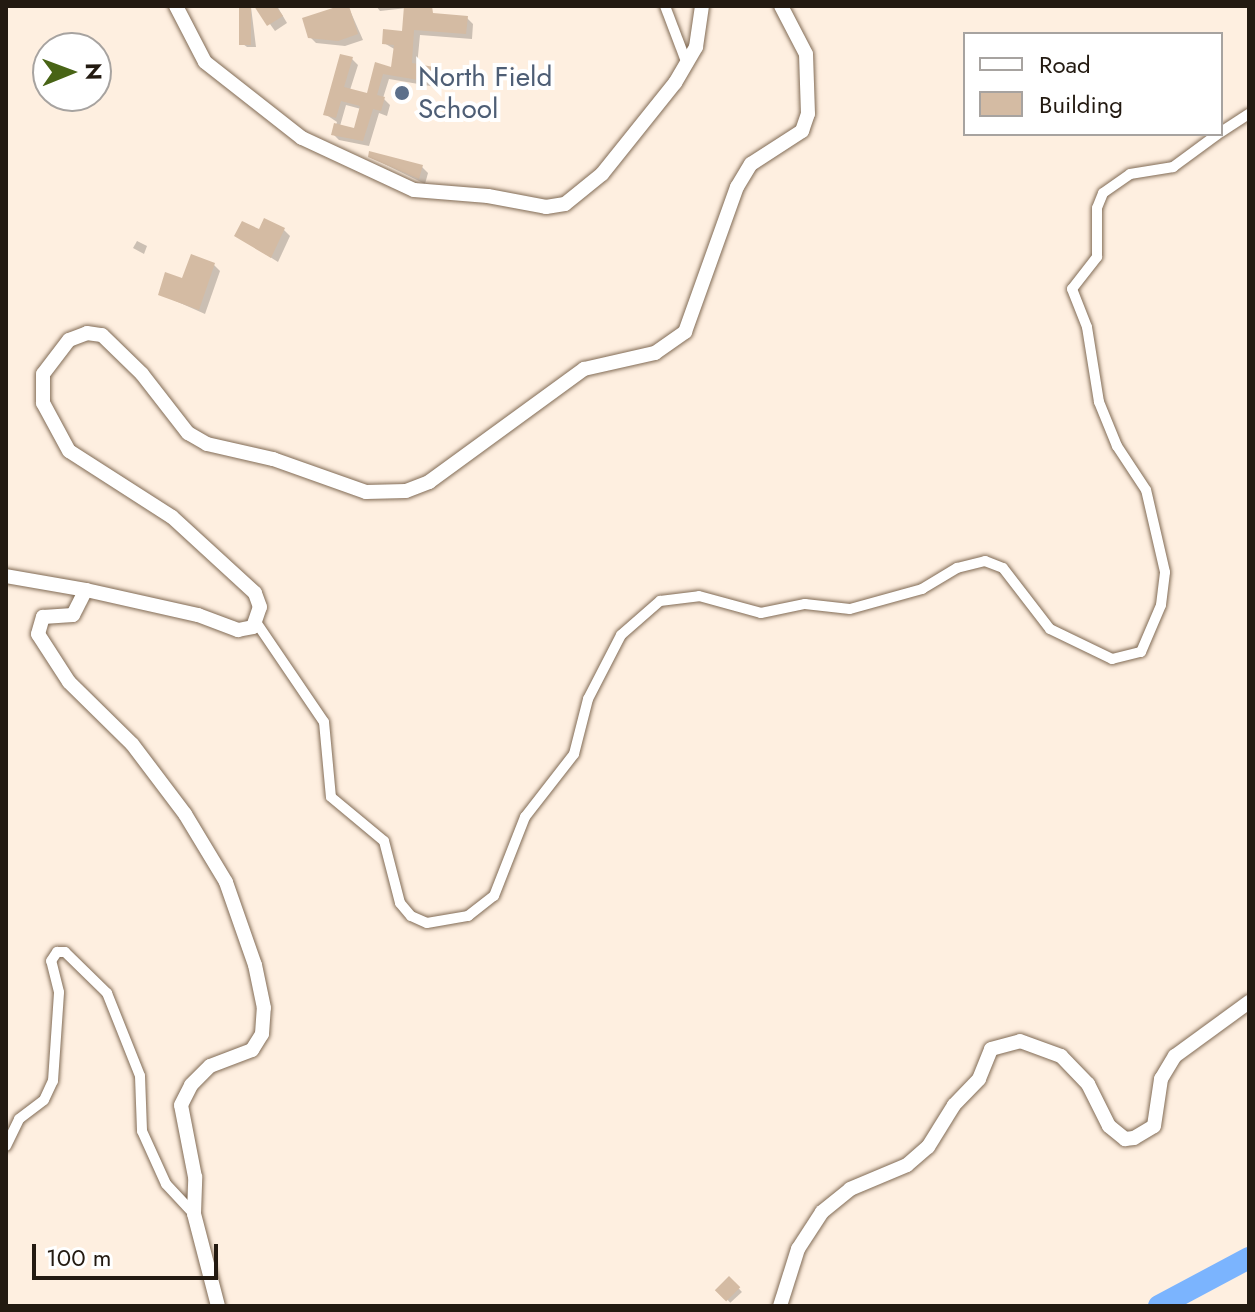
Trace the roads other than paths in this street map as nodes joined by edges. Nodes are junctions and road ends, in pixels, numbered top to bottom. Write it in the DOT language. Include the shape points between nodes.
graph roads {
  1 [pos="176,6"];
  2 [pos="665,6"];
  3 [pos="702,6"];
  4 [pos="781,6"];
  5 [pos="687,66"];
  6 [pos="1249,114"];
  7 [pos="1223,130"];
  8 [pos="1215,136"];
  9 [pos="6,576"];
  10 [pos="86,590"];
  11 [pos="256,622"];
  12 [pos="1249,1002"];
  13 [pos="6,1146"];
  14 [pos="194,1214"];
  15 [pos="218,1306"];
  16 [pos="780,1306"];
  1 -- 5 [label="street" via="205,62 272,119 357,166 441,195 488,196 546,207 565,204 602,174"];
  2 -- 5 [label="street"];
  3 -- 5 [label="street"];
  4 -- 11 [label="street" via="806,54 808,114 802,131 751,164 737,187 685,332 655,353 584,369 429,482 406,491 366,492 273,459 207,444 188,433 142,374 102,335 87,333 55,353 40,392 69,451 146,496 203,543 255,593 260,607"];
  6 -- 7 [label="street"];
  8 -- 11 [label="street" via="1173,167 1130,174 1103,193 1097,208 1097,257 1072,289 1087,327 1099,402 1117,446 1146,490 1165,572 1161,605 1141,652 1112,659 1050,629 1003,568 985,561 968,563 922,589 850,609 805,604 761,613 699,596 660,601 621,635 588,699 574,754 525,817 494,896 468,916 427,923 400,903 384,841 331,797 324,722"];
  9 -- 10 [label="street"];
  10 -- 11 [label="street" via="198,615 226,629"];
  10 -- 14 [label="street" via="73,615 43,617 38,634 69,682 132,744 185,814 226,882 264,1008 262,1034 252,1050 210,1066 181,1105 195,1177"];
  12 -- 16 [label="street" via="1167,1065 1154,1126 1134,1138 1125,1139 1109,1126 1093,1092 1061,1056 1020,1041 991,1049 979,1079 954,1105 928,1147 907,1165 850,1189 822,1212 798,1249"];
  13 -- 14 [label="street" via="19,1119 44,1100 53,1081 59,992 51,961 57,952 65,952 107,993 140,1076 142,1131 166,1184"];
  14 -- 15 [label="street"];
}
